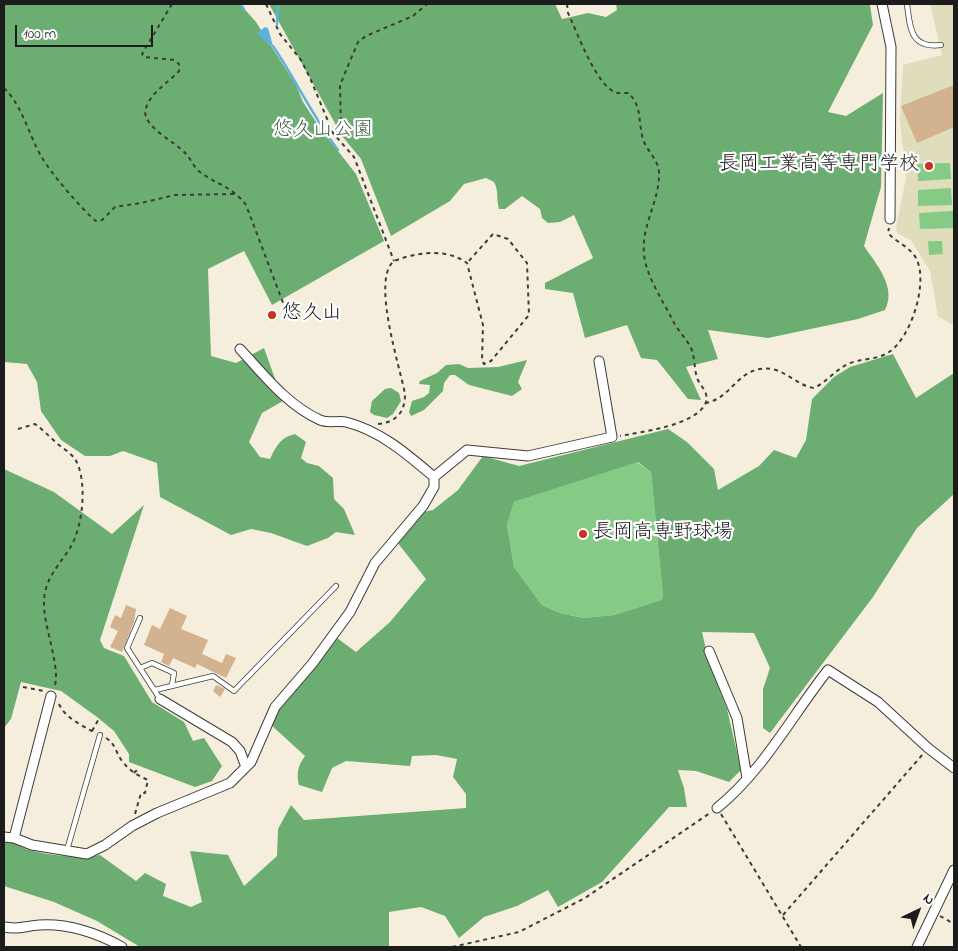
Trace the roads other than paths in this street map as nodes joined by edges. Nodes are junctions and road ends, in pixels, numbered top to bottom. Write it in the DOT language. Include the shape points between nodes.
graph roads {
  1 [pos="882,4"];
  2 [pos="907,4"];
  3 [pos="941,45"];
  4 [pos="890,219"];
  5 [pos="240,349"];
  6 [pos="599,361"];
  7 [pos="434,477"];
  8 [pos="336,586"];
  9 [pos="140,618"];
  10 [pos="710,651"];
  11 [pos="140,668"];
  12 [pos="172,686"];
  13 [pos="154,690"];
  14 [pos="51,696"];
  15 [pos="160,699"];
  16 [pos="100,735"];
  17 [pos="246,768"];
  18 [pos="954,768"];
  19 [pos="747,778"];
  20 [pos="717,808"];
  21 [pos="4,837"];
  22 [pos="14,838"];
  23 [pos="67,850"];
  24 [pos="954,870"];
  25 [pos="4,927"];
  26 [pos="122,947"];
  27 [pos="917,947"];
  1 -- 4 [label="street" via="891,47"];
  2 -- 3 [label="lane" via="911,32 916,40 925,45"];
  5 -- 7 [label="street" via="280,394 320,420 345,422 370,431 404,451"];
  6 -- 7 [label="street" via="612,437 528,456 468,450"];
  7 -- 17 [label="street" via="434,487 423,506 375,563 350,612 276,707"];
  8 -- 12 [label="lane" via="234,691 213,676"];
  9 -- 11 [label="lane" via="127,648"];
  10 -- 19 [label="street" via="737,718"];
  11 -- 12 [label="lane" via="152,663 174,673"];
  11 -- 13 [label="lane"];
  12 -- 13 [label="lane"];
  13 -- 15 [label="lane"];
  14 -- 22 [label="street"];
  15 -- 17 [label="street" via="232,742 240,751"];
  16 -- 23 [label="lane"];
  17 -- 23 [label="street" via="230,783 157,813 97,850 87,854"];
  18 -- 19 [label="street" via="878,702 828,670 771,752"];
  19 -- 20 [label="street" via="740,790"];
  21 -- 22 [label="street"];
  22 -- 23 [label="street" via="32,845"];
  24 -- 27 [label="street"];
  25 -- 26 [label="street" via="19,930 38,925 63,925"];
}
